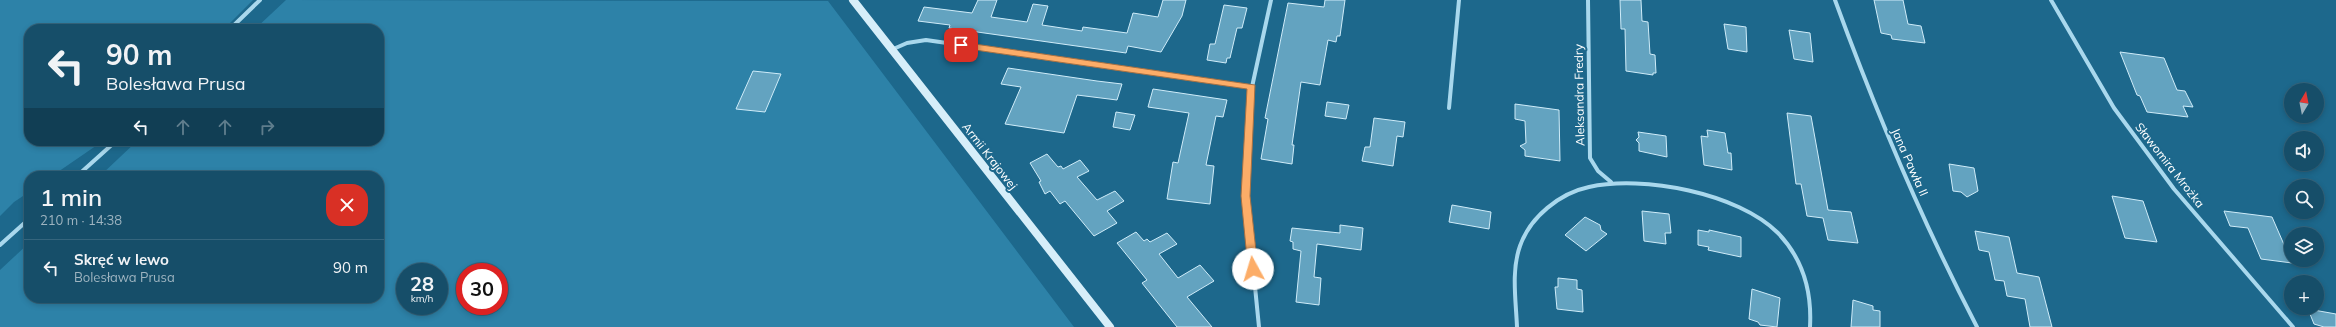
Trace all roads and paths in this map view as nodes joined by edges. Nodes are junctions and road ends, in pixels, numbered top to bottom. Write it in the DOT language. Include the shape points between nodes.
graph roads {
  1 [pos="260,0"];
  2 [pos="853,0"];
  3 [pos="1270,0"];
  4 [pos="1459,0"];
  5 [pos="1588,0"];
  6 [pos="1835,0"];
  7 [pos="2051,0"];
  8 [pos="235,24"];
  9 [pos="891,50"];
  10 [pos="1252,87"];
  11 [pos="1449,108"];
  12 [pos="110,146"];
  13 [pos="83,171"];
  14 [pos="1611,182"];
  15 [pos="24,223"];
  16 [pos="0,245"];
  17 [pos="1110,327"];
  18 [pos="1259,327"];
  19 [pos="1517,327"];
  20 [pos="1810,327"];
  21 [pos="1977,327"];
  22 [pos="2293,327"];
  1 -- 8 [label="street"];
  2 -- 9 [label="street, Armii Krajowej"];
  3 -- 10 [label="street"];
  4 -- 11 [label="street"];
  5 -- 14 [label="street, Aleksandra Fredry" via="1590,158 1598,171"];
  6 -- 21 [label="street, Jana Pawła II" via="1866,86 1898,162"];
  7 -- 22 [label="street, Sławomira Mrożka" via="2114,108 2174,189"];
  9 -- 10 [label="street" via="907,43 926,40"];
  9 -- 17 [label="street, Armii Krajowej"];
  10 -- 18 [label="street" via="1246,196"];
  12 -- 13 [label="street"];
  14 -- 19 [label="street" via="1577,190 1560,199 1542,214 1525,235 1518,251 1515,272"];
  14 -- 20 [label="street" via="1693,192 1749,211 1773,229 1802,266 1810,289"];
  15 -- 16 [label="street"];
}
